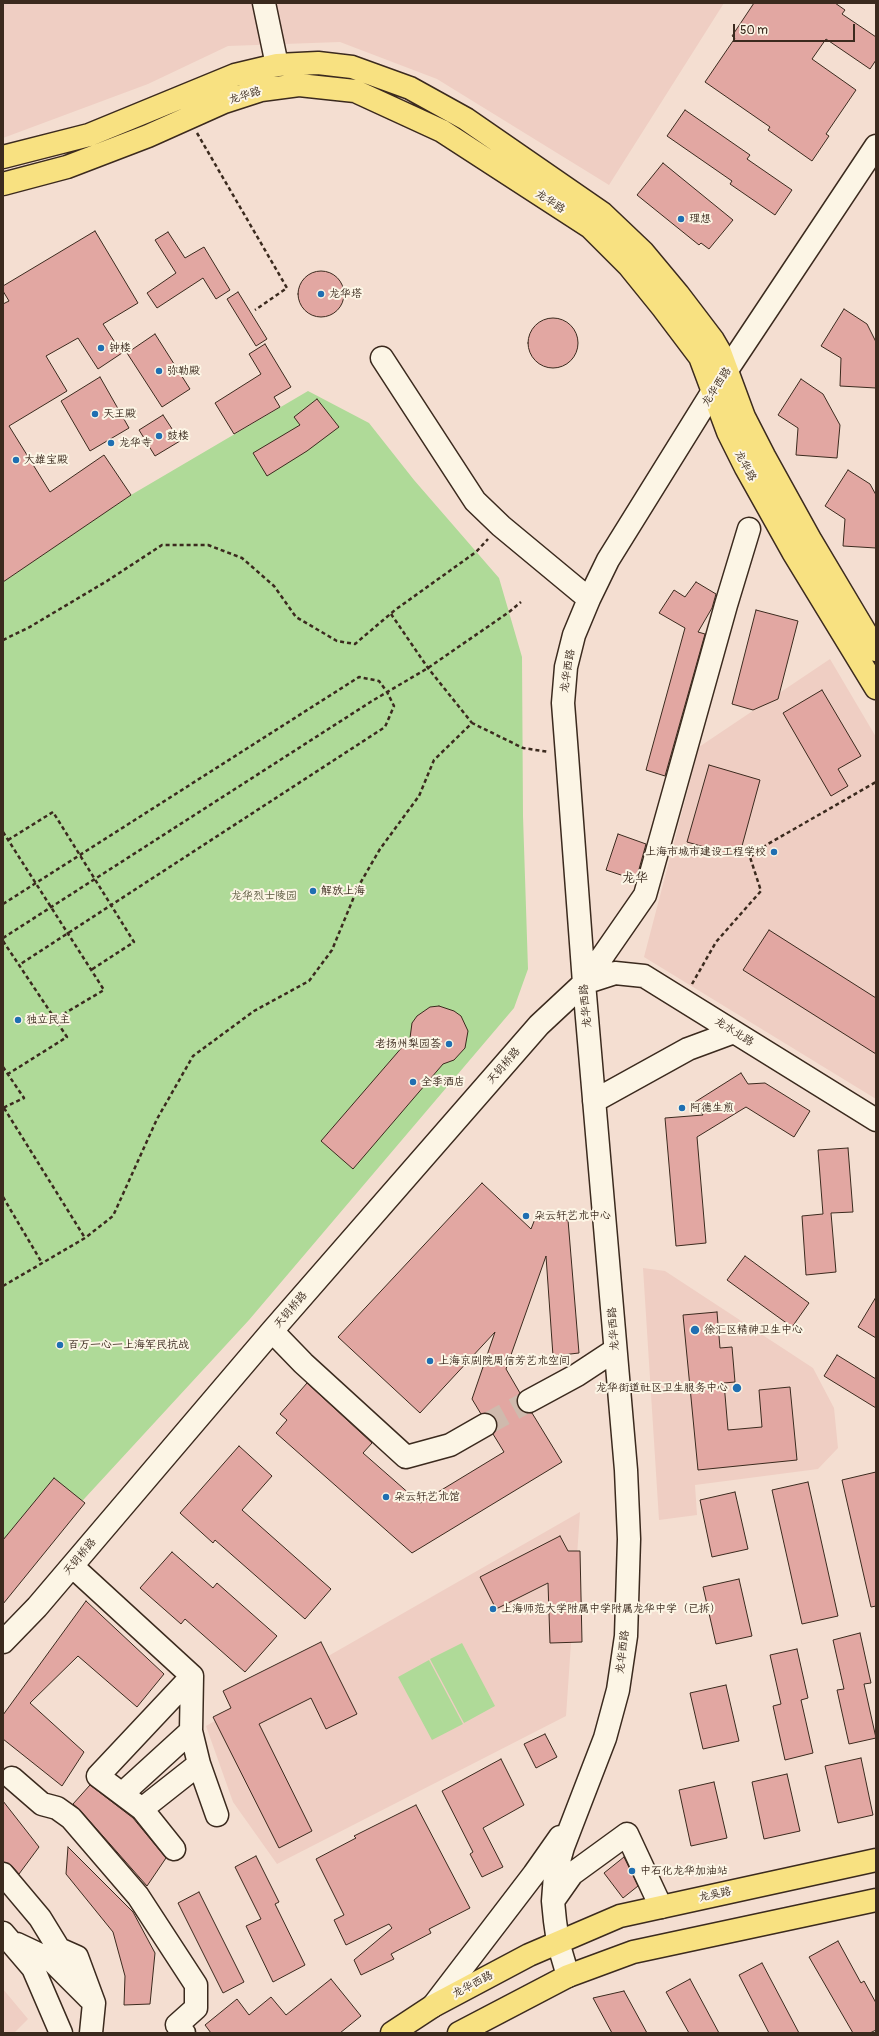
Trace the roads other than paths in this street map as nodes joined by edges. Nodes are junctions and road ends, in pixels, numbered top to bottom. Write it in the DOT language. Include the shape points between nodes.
graph roads {
  1 [pos="264,3"];
  2 [pos="277,64"];
  3 [pos="876,146"];
  4 [pos="3,157"];
  5 [pos="3,184"];
  6 [pos="382,358"];
  7 [pos="728,370"];
  8 [pos="714,391"];
  9 [pos="749,529"];
  10 [pos="589,599"];
  11 [pos="876,650"];
  12 [pos="876,688"];
  13 [pos="584,983"];
  14 [pos="734,1032"];
  15 [pos="594,1100"];
  16 [pos="876,1120"];
  17 [pos="272,1331"];
  18 [pos="615,1350"];
  19 [pos="529,1401"];
  20 [pos="485,1425"];
  21 [pos="72,1566"];
  22 [pos="3,1642"];
  23 [pos="192,1676"];
  24 [pos="191,1731"];
  25 [pos="199,1764"];
  26 [pos="12,1778"];
  27 [pos="122,1792"];
  28 [pos="142,1809"];
  29 [pos="217,1815"];
  30 [pos="574,1816"];
  31 [pos="174,1849"];
  32 [pos="876,1860"];
  33 [pos="3,1874"];
  34 [pos="876,1900"];
  35 [pos="553,1901"];
  36 [pos="661,1906"];
  37 [pos="6,1937"];
  38 [pos="558,1942"];
  39 [pos="568,1976"];
  40 [pos="94,2003"];
  41 [pos="434,2006"];
  42 [pos="177,2030"];
  43 [pos="61,2033"];
  44 [pos="91,2033"];
  45 [pos="392,2033"];
  46 [pos="459,2033"];
  1 -- 2 [label="street"];
  2 -- 4 [label="main road, 龙华路" via="235,75 89,135"];
  2 -- 7 [label="main road, 龙华路" via="318,63 352,67 410,88 466,119 602,213 643,252 713,340"];
  3 -- 7 [label="street, 龙华西路"];
  5 -- 8 [label="main road, 龙华路" via="68,167 224,102 261,90 299,85 354,91 442,131 590,227 629,266 700,357"];
  6 -- 10 [label="street" via="475,501 501,526"];
  7 -- 8 [label="street, 龙华西路"];
  7 -- 11 [label="main road, 龙华路" via="744,417 764,456"];
  8 -- 10 [label="street, 龙华西路" via="608,560"];
  8 -- 12 [label="main road, 龙华路" via="728,432 769,510"];
  9 -- 13 [label="street" via="645,895"];
  10 -- 13 [label="street, 龙华西路" via="574,635 564,686"];
  13 -- 14 [label="street, 龙水北路" via="616,973 644,976"];
  13 -- 15 [label="street, 龙华西路"];
  13 -- 17 [label="street, 天钥桥路" via="539,1025"];
  14 -- 15 [label="street" via="688,1049"];
  14 -- 16 [label="street, 龙水北路"];
  15 -- 18 [label="street, 龙华西路"];
  17 -- 20 [label="street" via="303,1363 406,1457 450,1445"];
  17 -- 21 [label="street, 天钥桥路"];
  18 -- 19 [label="street" via="577,1375"];
  18 -- 30 [label="street, 龙华西路" via="626,1470 629,1539 626,1636 618,1690 605,1738"];
  21 -- 22 [label="street, 天钥桥路"];
  21 -- 23 [label="street"];
  23 -- 24 [label="street"];
  23 -- 27 [label="street" via="98,1776"];
  24 -- 25 [label="street"];
  24 -- 27 [label="street"];
  25 -- 28 [label="street"];
  25 -- 29 [label="street"];
  26 -- 42 [label="street" via="42,1804 57,1808 71,1818 138,1896 196,1985 196,2008"];
  27 -- 28 [label="street"];
  28 -- 31 [label="street"];
  30 -- 35 [label="street, 龙华西路" via="556,1874"];
  30 -- 41 [label="street" via="525,1886"];
  32 -- 36 [label="main road, 龙吴路"];
  33 -- 40 [label="street" via="40,1918 59,1950 78,1957"];
  34 -- 39 [label="main road" via="633,1952"];
  35 -- 36 [label="street" via="572,1874 627,1834"];
  35 -- 38 [label="street, 龙华西路"];
  36 -- 38 [label="main road, 龙吴路" via="620,1916"];
  37 -- 40 [label="street" via="51,1960"];
  37 -- 43 [label="street" via="33,1968"];
  38 -- 39 [label="street, 龙华西路"];
  38 -- 41 [label="main road, 龙华西路"];
  39 -- 46 [label="main road"];
  40 -- 44 [label="street"];
  41 -- 45 [label="main road, 龙华西路"];
}
